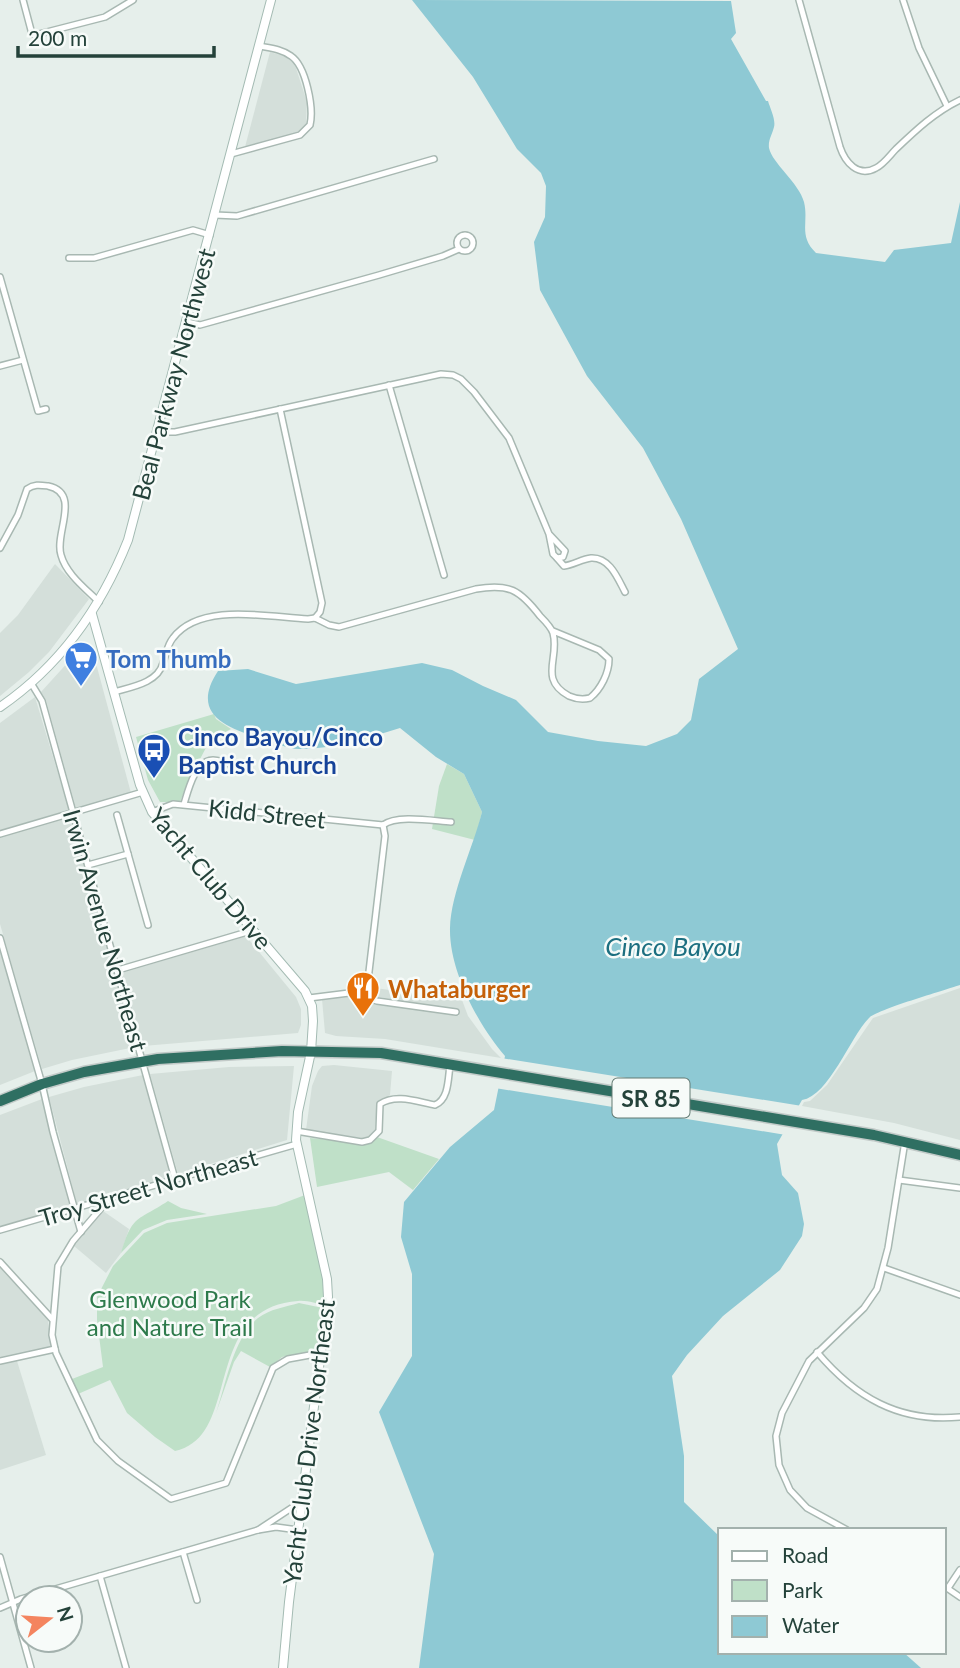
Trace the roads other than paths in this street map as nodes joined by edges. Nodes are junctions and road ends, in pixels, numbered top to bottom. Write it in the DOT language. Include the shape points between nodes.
graph roads {
  1 [pos="23,0"];
  2 [pos="133,0"];
  3 [pos="271,0"];
  4 [pos="799,0"];
  5 [pos="904,0"];
  6 [pos="259,46"];
  7 [pos="960,100"];
  8 [pos="947,106"];
  9 [pos="231,154"];
  10 [pos="434,159"];
  11 [pos="215,215"];
  12 [pos="210,235"];
  13 [pos="459,248"];
  14 [pos="69,258"];
  15 [pos="0,277"];
  16 [pos="187,322"];
  17 [pos="23,360"];
  18 [pos="0,366"];
  19 [pos="388,385"];
  20 [pos="46,409"];
  21 [pos="280,409"];
  22 [pos="158,432"];
  23 [pos="549,534"];
  24 [pos="0,548"];
  25 [pos="557,558"];
  26 [pos="444,575"];
  27 [pos="625,592"];
  28 [pos="99,602"];
  29 [pos="92,614"];
  30 [pos="315,618"];
  31 [pos="553,631"];
  32 [pos="31,683"];
  33 [pos="114,692"];
  34 [pos="0,707"];
  35 [pos="240,768"];
  36 [pos="143,792"];
  37 [pos="184,804"];
  38 [pos="74,812"];
  39 [pos="152,812"];
  40 [pos="117,815"];
  41 [pos="452,822"];
  42 [pos="383,825"];
  43 [pos="0,834"];
  44 [pos="128,854"];
  45 [pos="88,865"];
  46 [pos="148,925"];
  47 [pos="254,930"];
  48 [pos="0,937"];
  49 [pos="118,970"];
  50 [pos="349,993"];
  51 [pos="309,998"];
  52 [pos="456,1012"];
  53 [pos="311,1052"];
  54 [pos="143,1060"];
  55 [pos="450,1065"];
  56 [pos="42,1084"];
  57 [pos="0,1101"];
  58 [pos="296,1131"];
  59 [pos="905,1141"];
  60 [pos="297,1144"];
  61 [pos="960,1155"];
  62 [pos="175,1179"];
  63 [pos="899,1180"];
  64 [pos="960,1188"];
  65 [pos="109,1199"];
  66 [pos="74,1208"];
  67 [pos="0,1230"];
  68 [pos="81,1232"];
  69 [pos="0,1262"];
  70 [pos="884,1268"];
  71 [pos="960,1295"];
  72 [pos="52,1319"];
  73 [pos="55,1349"];
  74 [pos="817,1352"];
  75 [pos="321,1353"];
  76 [pos="0,1361"];
  77 [pos="960,1417"];
  78 [pos="302,1501"];
  79 [pos="843,1528"];
  80 [pos="258,1530"];
  81 [pos="298,1530"];
  82 [pos="183,1552"];
  83 [pos="0,1557"];
  84 [pos="960,1570"];
  85 [pos="100,1576"];
  86 [pos="946,1587"];
  87 [pos="960,1597"];
  88 [pos="197,1600"];
  89 [pos="13,1603"];
  90 [pos="0,1608"];
  91 [pos="31,1668"];
  92 [pos="126,1668"];
  93 [pos="283,1668"];
  1 -- 2 [label="street" via="33,34 39,35 104,17"];
  3 -- 6 [label="main road, Beal Parkway Northwest"];
  4 -- 8 [label="street" via="840,147 852,166 877,168"];
  5 -- 8 [label="street" via="919,48"];
  6 -- 9 [label="main road, Beal Parkway Northwest"];
  6 -- 9 [label="street" via="286,52 296,60 311,101 312,119 300,135"];
  7 -- 8 [label="street"];
  9 -- 11 [label="main road, Beal Parkway Northwest"];
  10 -- 11 [label="street" via="237,216"];
  11 -- 12 [label="main road, Beal Parkway Northwest"];
  12 -- 14 [label="street" via="194,230 94,258"];
  12 -- 16 [label="main road, Beal Parkway Northwest"];
  13 -- 16 [label="street" via="200,325"];
  15 -- 17 [label="street"];
  16 -- 22 [label="main road, Beal Parkway Northwest"];
  17 -- 18 [label="street"];
  17 -- 20 [label="street" via="38,411"];
  19 -- 21 [label="street"];
  19 -- 23 [label="street" via="441,374 466,382 513,445"];
  19 -- 26 [label="street"];
  21 -- 22 [label="street"];
  21 -- 30 [label="street" via="323,603"];
  22 -- 28 [label="main road, Beal Parkway Northwest" via="128,541"];
  23 -- 25 [label="street"];
  23 -- 25 [label="street" via="565,551"];
  24 -- 28 [label="street" via="27,489 36,485 54,488 63,495 66,508 60,554"];
  25 -- 27 [label="street" via="564,566 599,559 609,566"];
  28 -- 29 [label="main road, Beal Parkway Northwest"];
  29 -- 32 [label="main road, Beal Parkway Northwest"];
  29 -- 33 [label="main road, Yacht Club Drive"];
  30 -- 31 [label="street" via="339,627 495,586 519,593"];
  30 -- 33 [label="street" via="201,618 173,638 156,676"];
  31 -- 31 [label="street" via="553,681 573,698 590,698 602,683 609,659 599,650"];
  32 -- 34 [label="main road, Beal Parkway Northwest"];
  32 -- 38 [label="street, Irwin Avenue Northeast" via="42,701"];
  33 -- 36 [label="main road, Yacht Club Drive"];
  35 -- 37 [label="street" via="208,760 192,779"];
  36 -- 38 [label="street"];
  36 -- 39 [label="main road, Yacht Club Drive"];
  37 -- 39 [label="street, Kidd Street"];
  37 -- 42 [label="street, Kidd Street"];
  38 -- 43 [label="street"];
  38 -- 45 [label="street, Irwin Avenue Northeast"];
  39 -- 47 [label="main road, Yacht Club Drive"];
  40 -- 44 [label="street"];
  41 -- 42 [label="street, Kidd Street" via="394,819"];
  42 -- 50 [label="street" via="368,980 364,987"];
  44 -- 45 [label="street"];
  44 -- 46 [label="street"];
  45 -- 49 [label="street, Irwin Avenue Northeast"];
  47 -- 49 [label="street"];
  47 -- 51 [label="main road, Yacht Club Drive"];
  48 -- 56 [label="street"];
  49 -- 54 [label="street, Irwin Avenue Northeast"];
  50 -- 51 [label="street"];
  50 -- 52 [label="street"];
  51 -- 53 [label="main road" via="313,1006"];
  53 -- 54 [label="highway, SR 85"];
  53 -- 55 [label="highway, SR 85" via="381,1053"];
  53 -- 58 [label="main road, Yacht Club Drive Northeast"];
  54 -- 56 [label="highway, SR 85"];
  54 -- 62 [label="street, Irwin Avenue Northeast"];
  55 -- 58 [label="street" via="441,1103 388,1099 380,1104 379,1131 370,1140"];
  55 -- 59 [label="highway, SR 85"];
  56 -- 57 [label="highway, SR 85"];
  56 -- 66 [label="street"];
  58 -- 60 [label="main road, Yacht Club Drive Northeast"];
  59 -- 61 [label="highway, SR 85"];
  59 -- 63 [label="street"];
  60 -- 62 [label="street, Troy Street Northeast"];
  60 -- 75 [label="main road, Yacht Club Drive Northeast" via="327,1279"];
  62 -- 65 [label="street, Troy Street Northeast"];
  63 -- 64 [label="street"];
  63 -- 70 [label="street"];
  65 -- 66 [label="street, Troy Street Northeast"];
  65 -- 68 [label="street"];
  66 -- 67 [label="street, Troy Street Northeast"];
  66 -- 68 [label="street"];
  68 -- 72 [label="street" via="58,1266"];
  69 -- 72 [label="street"];
  70 -- 71 [label="street"];
  70 -- 74 [label="street" via="871,1298"];
  72 -- 73 [label="street"];
  73 -- 75 [label="street" via="96,1440 171,1499 226,1483 273,1368 288,1359"];
  73 -- 76 [label="street"];
  74 -- 77 [label="street" via="851,1387 888,1408 929,1418"];
  74 -- 79 [label="street" via="782,1413 776,1455 798,1500"];
  75 -- 78 [label="main road, Yacht Club Drive Northeast"];
  78 -- 80 [label="street"];
  78 -- 81 [label="main road, Yacht Club Drive Northeast"];
  80 -- 81 [label="street"];
  80 -- 82 [label="street"];
  81 -- 93 [label="main road, Yacht Club Drive Northeast"];
  82 -- 85 [label="street"];
  82 -- 88 [label="street"];
  83 -- 89 [label="street"];
  84 -- 86 [label="street"];
  85 -- 89 [label="street"];
  85 -- 92 [label="street"];
  86 -- 87 [label="street"];
  89 -- 90 [label="street"];
  89 -- 91 [label="street"];
}
